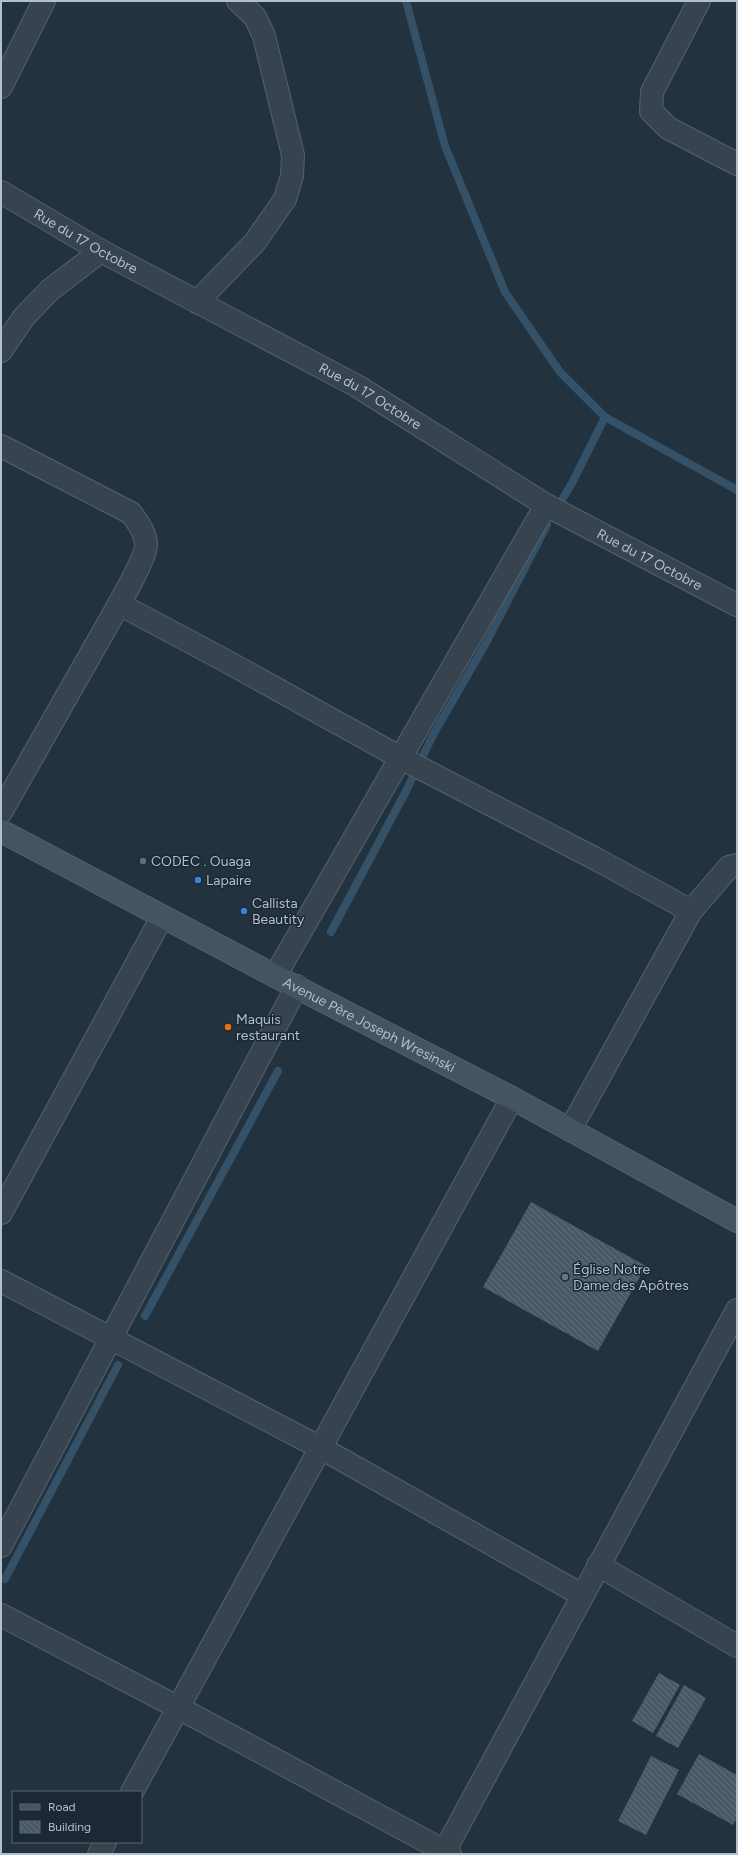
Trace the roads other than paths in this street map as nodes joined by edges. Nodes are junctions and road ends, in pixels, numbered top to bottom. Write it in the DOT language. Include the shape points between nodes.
graph roads {
  1 [pos="44,1"];
  2 [pos="238,1"];
  3 [pos="699,1"];
  4 [pos="1,87"];
  5 [pos="737,164"];
  6 [pos="1,192"];
  7 [pos="101,251"];
  8 [pos="197,302"];
  9 [pos="1,351"];
  10 [pos="1,446"];
  11 [pos="546,505"];
  12 [pos="119,604"];
  13 [pos="737,605"];
  14 [pos="401,758"];
  15 [pos="1,812"];
  16 [pos="1,830"];
  17 [pos="737,865"];
  18 [pos="691,911"];
  19 [pos="162,917"];
  20 [pos="275,976"];
  21 [pos="297,986"];
  22 [pos="512,1098"];
  23 [pos="570,1130"];
  24 [pos="1,1213"];
  25 [pos="737,1221"];
  26 [pos="1,1281"];
  27 [pos="737,1310"];
  28 [pos="111,1339"];
  29 [pos="321,1448"];
  30 [pos="1,1546"];
  31 [pos="598,1565"];
  32 [pos="582,1595"];
  33 [pos="1,1615"];
  34 [pos="737,1646"];
  35 [pos="178,1708"];
  36 [pos="133,1791"];
  37 [pos="104,1843"];
  38 [pos="446,1853"];
  39 [pos="98,1854"];
  1 -- 4 [label="street"];
  2 -- 8 [label="street" via="255,17 264,36 293,155 292,176 285,199 255,242"];
  3 -- 5 [label="street" via="652,92 651,111 668,128"];
  6 -- 7 [label="street, Rue du 17 Octobre"];
  7 -- 8 [label="street, Rue du 17 Octobre"];
  7 -- 9 [label="street" via="50,290 24,317"];
  8 -- 11 [label="street, Rue du 17 Octobre" via="357,386"];
  10 -- 12 [label="street" via="131,513 140,524 146,547"];
  11 -- 13 [label="street, Rue du 17 Octobre"];
  11 -- 14 [label="street"];
  12 -- 14 [label="street"];
  12 -- 15 [label="street"];
  14 -- 18 [label="street"];
  14 -- 20 [label="street"];
  16 -- 19 [label="street, Avenue Père Joseph Wresinski"];
  17 -- 18 [label="street" via="729,867"];
  18 -- 23 [label="street"];
  19 -- 20 [label="street, Avenue Père Joseph Wresinski"];
  19 -- 24 [label="street"];
  20 -- 21 [label="street, Avenue Père Joseph Wresinski"];
  21 -- 22 [label="street, Avenue Père Joseph Wresinski"];
  21 -- 28 [label="street"];
  22 -- 23 [label="street, Avenue Père Joseph Wresinski"];
  22 -- 29 [label="street"];
  23 -- 25 [label="street, Avenue Père Joseph Wresinski"];
  26 -- 28 [label="street"];
  27 -- 31 [label="street"];
  28 -- 29 [label="street"];
  28 -- 30 [label="street"];
  29 -- 32 [label="street"];
  29 -- 35 [label="street"];
  31 -- 32 [label="street"];
  31 -- 34 [label="street"];
  32 -- 38 [label="street"];
  33 -- 35 [label="street"];
  35 -- 36 [label="street"];
  35 -- 38 [label="street"];
  37 -- 39 [label="street"];
}
